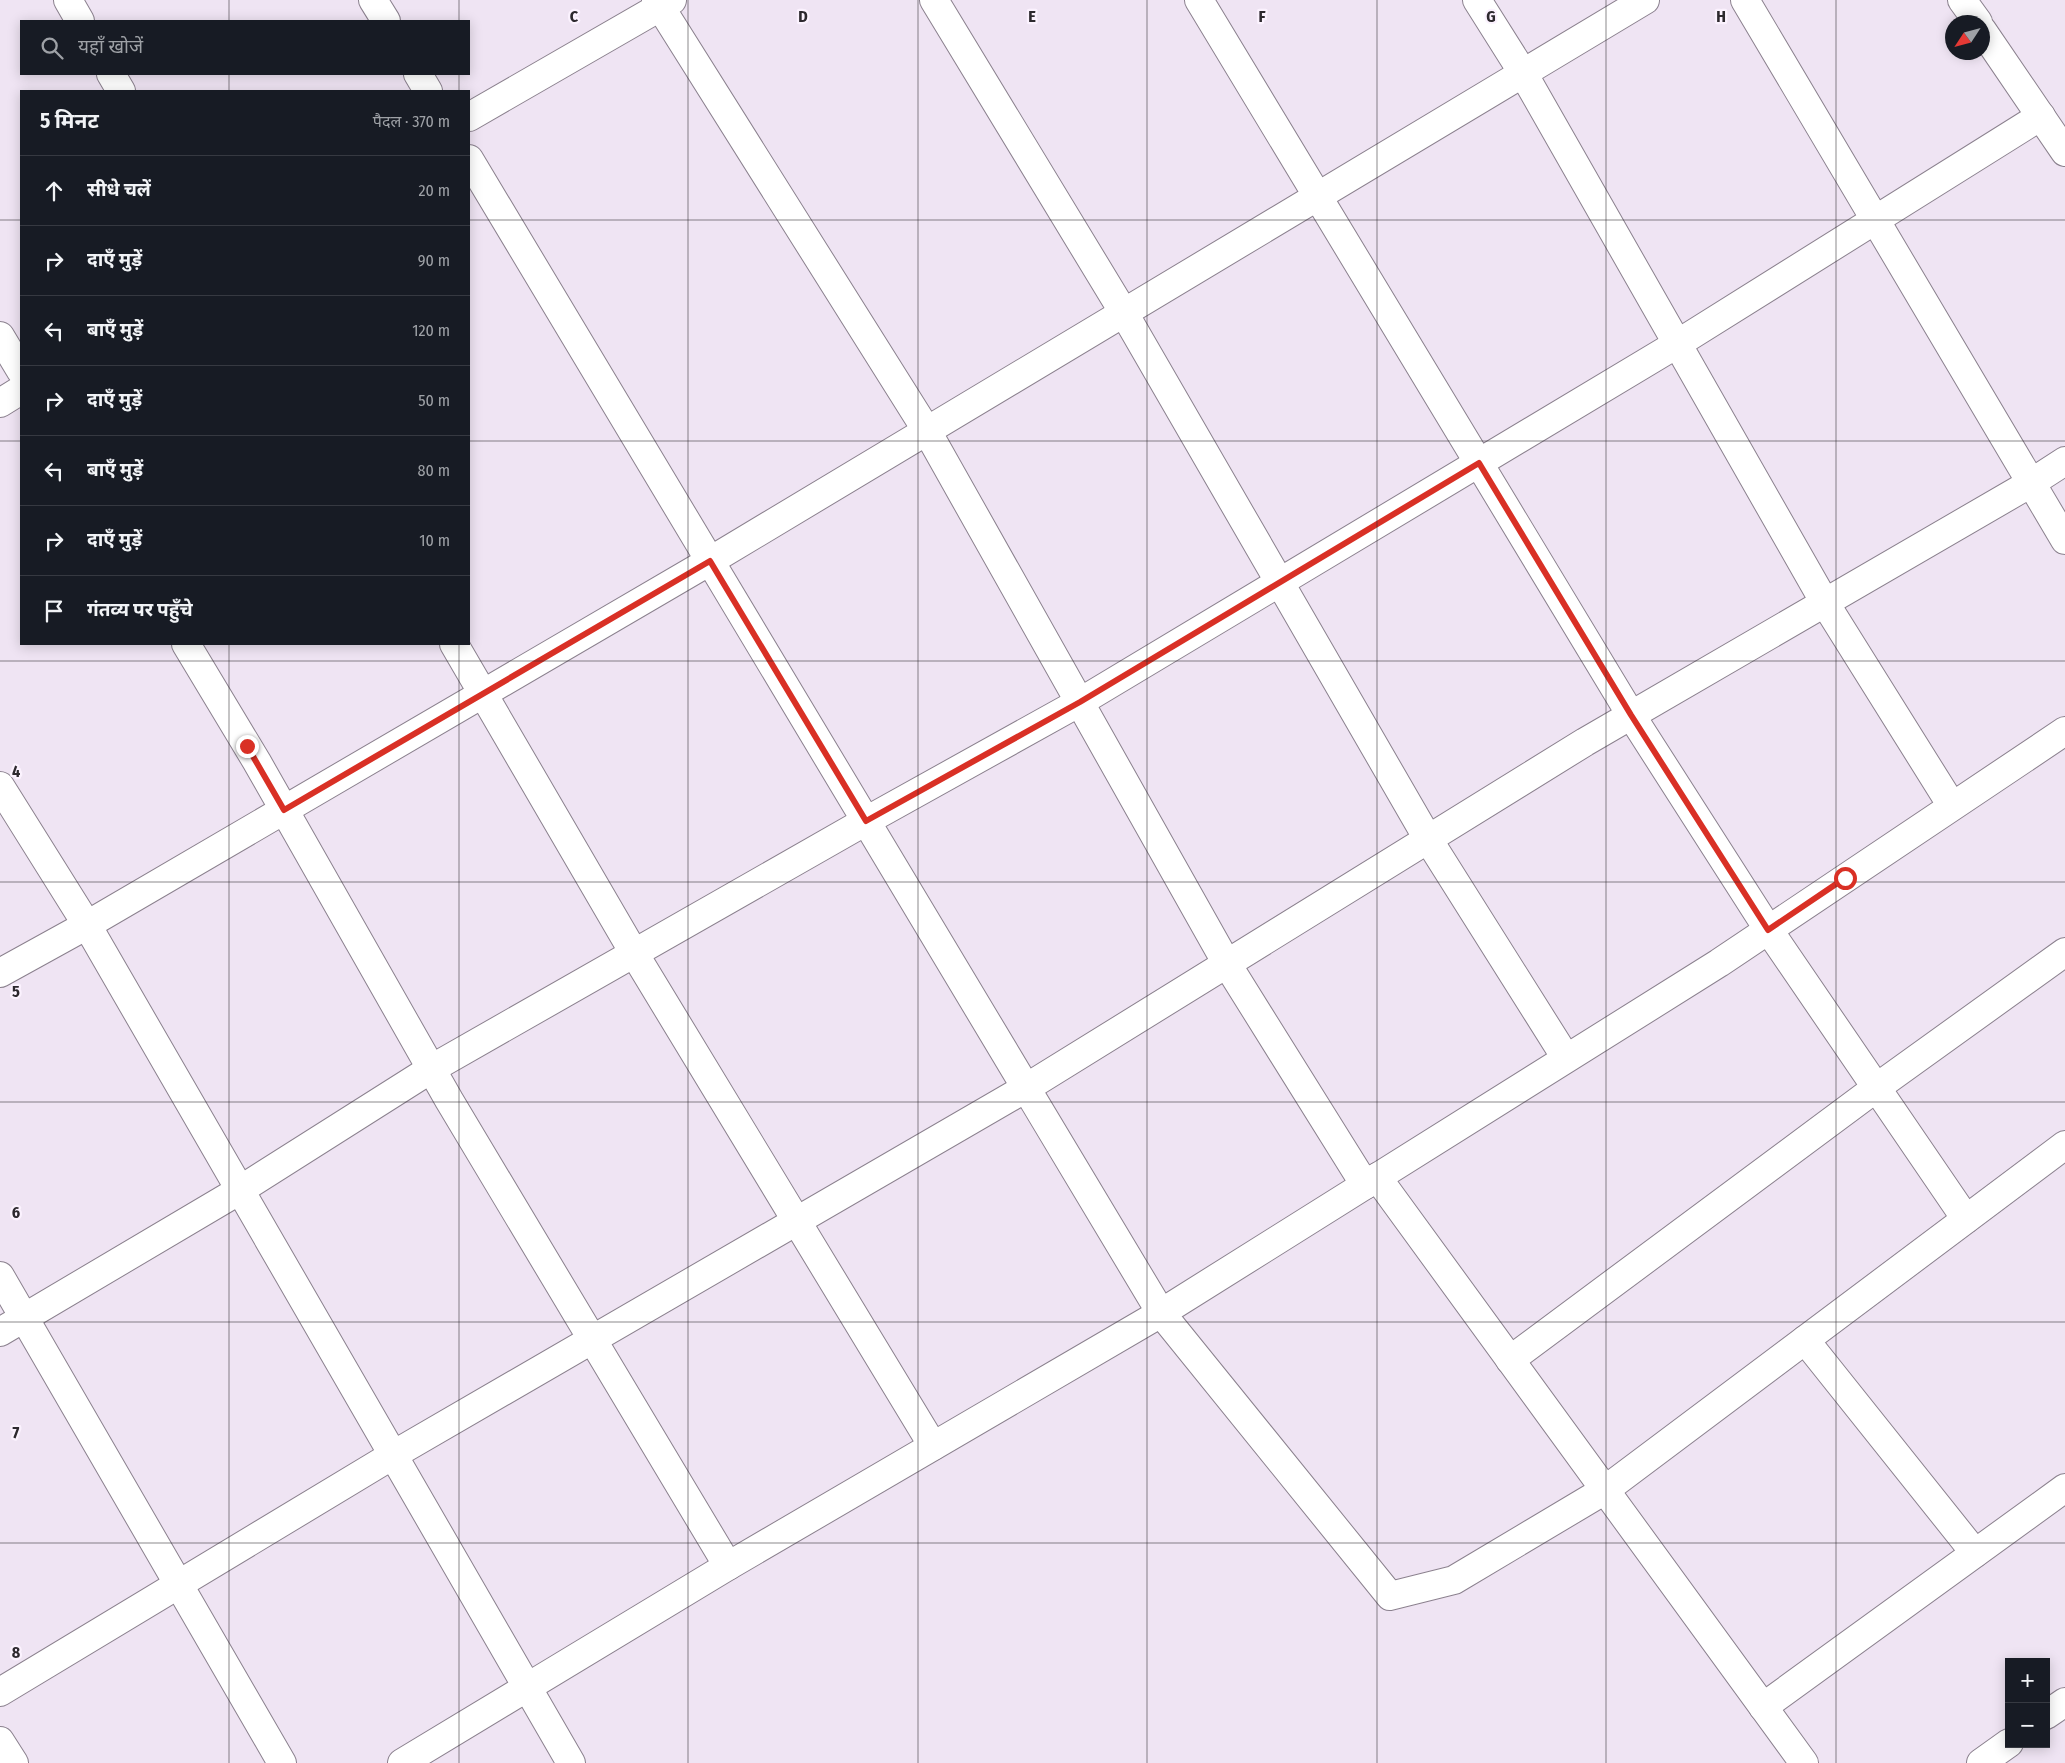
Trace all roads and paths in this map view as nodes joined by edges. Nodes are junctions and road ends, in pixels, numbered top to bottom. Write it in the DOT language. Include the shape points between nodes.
graph roads {
  1 [pos="68,0"];
  2 [pos="373,0"];
  3 [pos="934,0"];
  4 [pos="1199,0"];
  5 [pos="1478,0"];
  6 [pos="1645,0"];
  7 [pos="1745,0"];
  8 [pos="1962,0"];
  9 [pos="663,2"];
  10 [pos="1973,15"];
  11 [pos="79,20"];
  12 [pos="385,20"];
  13 [pos="1990,42"];
  14 [pos="1523,74"];
  15 [pos="112,75"];
  16 [pos="419,75"];
  17 [pos="120,90"];
  18 [pos="427,90"];
  19 [pos="470,116"];
  20 [pos="2041,116"];
  21 [pos="2065,152"];
  22 [pos="470,161"];
  23 [pos="1317,196"];
  24 [pos="1876,221"];
  25 [pos="1124,313"];
  26 [pos="0,336"];
  27 [pos="1677,344"];
  28 [pos="20,369"];
  29 [pos="20,391"];
  30 [pos="0,403"];
  31 [pos="927,431"];
  32 [pos="2065,461"];
  33 [pos="1479,463"];
  34 [pos="2031,483"];
  35 [pos="2065,540"];
  36 [pos="710,561"];
  37 [pos="1280,582"];
  38 [pos="1825,603"];
  39 [pos="187,645"];
  40 [pos="455,645"];
  41 [pos="484,693"];
  42 [pos="1080,702"];
  43 [pos="1631,715"];
  44 [pos="2065,731"];
  45 [pos="0,786"];
  46 [pos="1952,806"];
  47 [pos="284,810"];
  48 [pos="866,821"];
  49 [pos="1428,839"];
  50 [pos="87,925"];
  51 [pos="1768,930"];
  52 [pos="2065,952"];
  53 [pos="634,953"];
  54 [pos="1227,964"];
  55 [pos="0,973"];
  56 [pos="1566,1058"];
  57 [pos="432,1069"];
  58 [pos="1026,1088"];
  59 [pos="1876,1088"];
  60 [pos="2065,1146"];
  61 [pos="1371,1181"];
  62 [pos="240,1190"];
  63 [pos="1966,1220"];
  64 [pos="796,1222"];
  65 [pos="0,1276"];
  66 [pos="1161,1313"];
  67 [pos="25,1318"];
  68 [pos="0,1332"];
  69 [pos="592,1339"];
  70 [pos="1805,1340"];
  71 [pos="1510,1360"];
  72 [pos="933,1446"];
  73 [pos="393,1456"];
  74 [pos="2065,1488"];
  75 [pos="1605,1490"];
  76 [pos="1975,1553"];
  77 [pos="728,1566"];
  78 [pos="179,1584"];
  79 [pos="527,1688"];
  80 [pos="0,1692"];
  81 [pos="2065,1702"];
  82 [pos="1763,1707"];
  83 [pos="2050,1712"];
  84 [pos="0,1740"];
  85 [pos="2005,1745"];
  86 [pos="14,1763"];
  87 [pos="282,1763"];
  88 [pos="402,1763"];
  89 [pos="571,1763"];
  90 [pos="1804,1763"];
  91 [pos="1981,1763"];
  1 -- 11 [label="street"];
  2 -- 12 [label="street"];
  3 -- 25 [label="street"];
  4 -- 23 [label="street"];
  5 -- 14 [label="street"];
  6 -- 14 [label="street"];
  7 -- 24 [label="street"];
  8 -- 10 [label="street"];
  9 -- 19 [label="street"];
  9 -- 31 [label="street"];
  13 -- 20 [label="street"];
  14 -- 23 [label="street"];
  14 -- 27 [label="street"];
  15 -- 17 [label="street"];
  16 -- 18 [label="street"];
  20 -- 21 [label="street"];
  20 -- 24 [label="street"];
  22 -- 36 [label="street"];
  23 -- 25 [label="street"];
  23 -- 33 [label="street"];
  24 -- 27 [label="street"];
  24 -- 34 [label="street"];
  25 -- 31 [label="street"];
  25 -- 37 [label="street"];
  26 -- 28 [label="street"];
  27 -- 33 [label="street"];
  27 -- 38 [label="street"];
  29 -- 30 [label="street"];
  31 -- 36 [label="street"];
  31 -- 42 [label="street"];
  32 -- 34 [label="street"];
  33 -- 37 [label="street"];
  33 -- 43 [label="street"];
  34 -- 35 [label="street"];
  34 -- 38 [label="street"];
  36 -- 41 [label="street"];
  36 -- 48 [label="street"];
  37 -- 42 [label="street"];
  37 -- 49 [label="street"];
  38 -- 43 [label="street"];
  38 -- 46 [label="street"];
  39 -- 47 [label="street"];
  40 -- 41 [label="street"];
  41 -- 47 [label="street"];
  41 -- 53 [label="street"];
  42 -- 48 [label="street"];
  42 -- 54 [label="street"];
  43 -- 49 [label="street"];
  43 -- 51 [label="street"];
  44 -- 46 [label="street"];
  45 -- 50 [label="street"];
  46 -- 51 [label="street"];
  47 -- 50 [label="street"];
  47 -- 57 [label="street"];
  48 -- 53 [label="street"];
  48 -- 58 [label="street"];
  49 -- 54 [label="street"];
  49 -- 56 [label="street"];
  50 -- 55 [label="street"];
  50 -- 62 [label="street"];
  51 -- 56 [label="street"];
  51 -- 59 [label="street"];
  52 -- 59 [label="street"];
  53 -- 57 [label="street"];
  53 -- 64 [label="street"];
  54 -- 58 [label="street"];
  54 -- 61 [label="street"];
  56 -- 61 [label="street"];
  57 -- 62 [label="street"];
  57 -- 69 [label="street"];
  58 -- 64 [label="street"];
  58 -- 66 [label="street"];
  59 -- 63 [label="street"];
  59 -- 71 [label="street"];
  60 -- 63 [label="street"];
  61 -- 66 [label="street"];
  61 -- 71 [label="street"];
  62 -- 67 [label="street"];
  62 -- 73 [label="street"];
  63 -- 70 [label="street"];
  64 -- 69 [label="street"];
  64 -- 72 [label="street"];
  65 -- 67 [label="street"];
  66 -- 72 [label="street"];
  66 -- 75 [label="street" via="1390,1596 1454,1580"];
  67 -- 68 [label="street"];
  67 -- 78 [label="street"];
  69 -- 73 [label="street"];
  69 -- 77 [label="street"];
  70 -- 75 [label="street"];
  70 -- 76 [label="street"];
  71 -- 75 [label="street"];
  72 -- 77 [label="street"];
  73 -- 78 [label="street"];
  73 -- 79 [label="street"];
  74 -- 76 [label="street"];
  75 -- 82 [label="street"];
  76 -- 82 [label="street"];
  77 -- 79 [label="street"];
  78 -- 80 [label="street"];
  78 -- 87 [label="street"];
  79 -- 88 [label="street"];
  79 -- 89 [label="street"];
  81 -- 83 [label="street"];
  82 -- 90 [label="street"];
  84 -- 86 [label="street"];
  85 -- 91 [label="street"];
}
